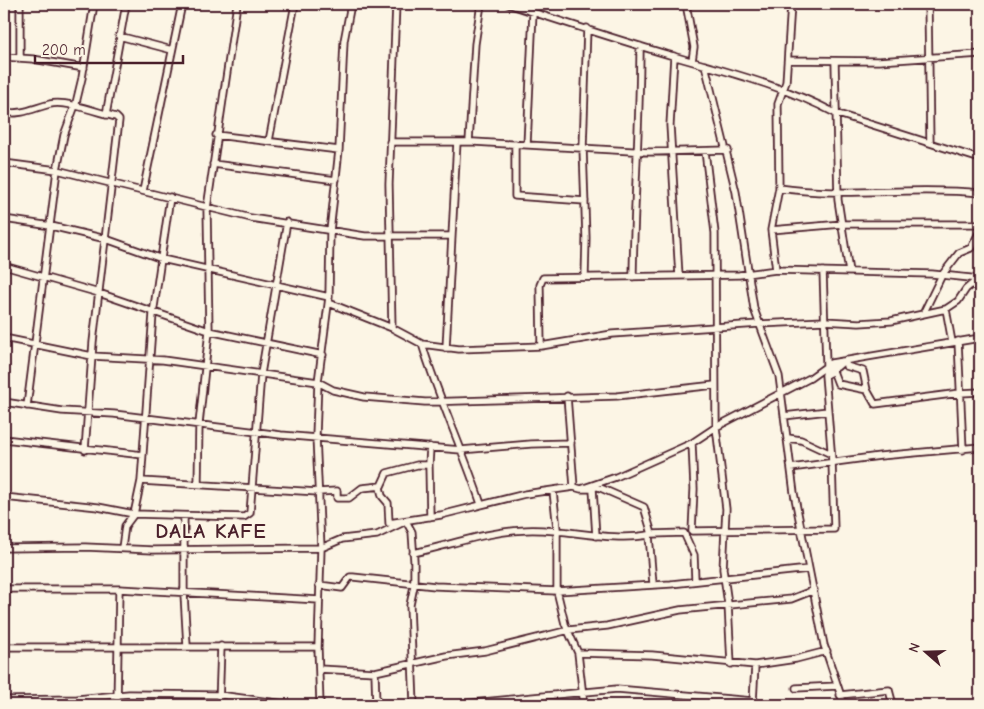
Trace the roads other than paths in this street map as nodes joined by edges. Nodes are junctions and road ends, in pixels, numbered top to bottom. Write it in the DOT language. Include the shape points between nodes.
graph roads {
  1 [pos="20,4"];
  2 [pos="94,4"];
  3 [pos="126,4"];
  4 [pos="182,4"];
  5 [pos="237,4"];
  6 [pos="295,4"];
  7 [pos="351,4"];
  8 [pos="396,4"];
  9 [pos="481,4"];
  10 [pos="508,4"];
  11 [pos="686,4"];
  12 [pos="791,4"];
  13 [pos="865,4"];
  14 [pos="928,4"];
  15 [pos="533,12"];
  16 [pos="587,28"];
  17 [pos="119,36"];
  18 [pos="640,46"];
  19 [pos="172,50"];
  20 [pos="980,54"];
  21 [pos="674,56"];
  22 [pos="4,57"];
  23 [pos="929,57"];
  24 [pos="20,58"];
  25 [pos="789,60"];
  26 [pos="692,61"];
  27 [pos="835,61"];
  28 [pos="705,64"];
  29 [pos="84,68"];
  30 [pos="782,91"];
  31 [pos="75,107"];
  32 [pos="4,113"];
  33 [pos="835,113"];
  34 [pos="106,115"];
  35 [pos="216,135"];
  36 [pos="269,141"];
  37 [pos="390,142"];
  38 [pos="456,142"];
  39 [pos="469,142"];
  40 [pos="930,143"];
  41 [pos="515,144"];
  42 [pos="527,145"];
  43 [pos="583,148"];
  44 [pos="339,150"];
  45 [pos="728,150"];
  46 [pos="705,151"];
  47 [pos="638,152"];
  48 [pos="673,152"];
  49 [pos="980,158"];
  50 [pos="4,163"];
  51 [pos="213,164"];
  52 [pos="57,170"];
  53 [pos="336,180"];
  54 [pos="113,184"];
  55 [pos="779,188"];
  56 [pos="142,191"];
  57 [pos="837,192"];
  58 [pos="980,193"];
  59 [pos="170,197"];
  60 [pos="585,201"];
  61 [pos="207,208"];
  62 [pos="4,219"];
  63 [pos="286,222"];
  64 [pos="842,224"];
  65 [pos="980,224"];
  66 [pos="51,226"];
  67 [pos="771,230"];
  68 [pos="330,231"];
  69 [pos="980,231"];
  70 [pos="390,235"];
  71 [pos="450,236"];
  72 [pos="106,240"];
  73 [pos="162,259"];
  74 [pos="4,266"];
  75 [pos="207,270"];
  76 [pos="776,270"];
  77 [pos="823,271"];
  78 [pos="849,272"];
  79 [pos="749,274"];
  80 [pos="714,275"];
  81 [pos="942,275"];
  82 [pos="679,276"];
  83 [pos="43,277"];
  84 [pos="585,277"];
  85 [pos="633,277"];
  86 [pos="979,279"];
  87 [pos="277,284"];
  88 [pos="99,293"];
  89 [pos="329,300"];
  90 [pos="946,309"];
  91 [pos="153,314"];
  92 [pos="923,314"];
  93 [pos="824,321"];
  94 [pos="760,324"];
  95 [pos="392,328"];
  96 [pos="714,328"];
  97 [pos="208,331"];
  98 [pos="4,338"];
  99 [pos="980,338"];
  100 [pos="955,342"];
  101 [pos="34,344"];
  102 [pos="266,344"];
  103 [pos="422,344"];
  104 [pos="541,346"];
  105 [pos="446,348"];
  106 [pos="323,355"];
  107 [pos="92,356"];
  108 [pos="148,360"];
  109 [pos="846,360"];
  110 [pos="826,365"];
  111 [pos="205,368"];
  112 [pos="261,374"];
  113 [pos="825,375"];
  114 [pos="318,382"];
  115 [pos="715,385"];
  116 [pos="867,390"];
  117 [pos="980,392"];
  118 [pos="960,393"];
  119 [pos="780,394"];
  120 [pos="566,396"];
  121 [pos="441,401"];
  122 [pos="4,402"];
  123 [pos="28,406"];
  124 [pos="828,411"];
  125 [pos="89,413"];
  126 [pos="784,416"];
  127 [pos="144,418"];
  128 [pos="199,424"];
  129 [pos="716,427"];
  130 [pos="255,431"];
  131 [pos="316,436"];
  132 [pos="788,438"];
  133 [pos="4,439"];
  134 [pos="571,443"];
  135 [pos="692,443"];
  136 [pos="430,447"];
  137 [pos="980,447"];
  138 [pos="85,450"];
  139 [pos="461,450"];
  140 [pos="963,450"];
  141 [pos="831,454"];
  142 [pos="142,455"];
  143 [pos="832,461"];
  144 [pos="429,465"];
  145 [pos="791,468"];
  146 [pos="141,481"];
  147 [pos="198,484"];
  148 [pos="380,487"];
  149 [pos="574,487"];
  150 [pos="252,488"];
  151 [pos="581,489"];
  152 [pos="593,489"];
  153 [pos="554,491"];
  154 [pos="318,492"];
  155 [pos="4,496"];
  156 [pos="481,504"];
  157 [pos="134,514"];
  158 [pos="184,517"];
  159 [pos="430,517"];
  160 [pos="406,521"];
  161 [pos="802,530"];
  162 [pos="555,532"];
  163 [pos="684,533"];
  164 [pos="723,533"];
  165 [pos="649,535"];
  166 [pos="596,536"];
  167 [pos="4,548"];
  168 [pos="122,548"];
  169 [pos="321,548"];
  170 [pos="185,550"];
  171 [pos="413,553"];
  172 [pos="809,569"];
  173 [pos="724,579"];
  174 [pos="695,580"];
  175 [pos="414,583"];
  176 [pos="653,584"];
  177 [pos="319,585"];
  178 [pos="4,589"];
  179 [pos="119,589"];
  180 [pos="814,590"];
  181 [pos="557,591"];
  182 [pos="184,594"];
  183 [pos="319,600"];
  184 [pos="728,604"];
  185 [pos="569,630"];
  186 [pos="119,646"];
  187 [pos="187,646"];
  188 [pos="220,646"];
  189 [pos="4,647"];
  190 [pos="318,647"];
  191 [pos="827,651"];
  192 [pos="578,653"];
  193 [pos="412,663"];
  194 [pos="731,664"];
  195 [pos="754,664"];
  196 [pos="319,669"];
  197 [pos="375,672"];
  198 [pos="837,686"];
  199 [pos="796,688"];
  200 [pos="582,691"];
  201 [pos="117,694"];
  202 [pos="840,695"];
  203 [pos="219,696"];
  204 [pos="517,698"];
  205 [pos="4,700"];
  206 [pos="753,703"];
  207 [pos="117,705"];
  208 [pos="219,705"];
  209 [pos="292,705"];
  210 [pos="320,705"];
  211 [pos="376,705"];
  212 [pos="414,705"];
  213 [pos="451,705"];
  214 [pos="517,705"];
  215 [pos="584,705"];
  216 [pos="844,705"];
  217 [pos="893,705"];
  1 -- 24 [label="street"];
  2 -- 29 [label="street"];
  3 -- 17 [label="street"];
  4 -- 19 [label="street"];
  5 -- 35 [label="street"];
  6 -- 36 [label="street"];
  7 -- 44 [label="street" via="344,41"];
  8 -- 37 [label="street"];
  9 -- 39 [label="street" via="475,44"];
  10 -- 15 [label="street"];
  11 -- 26 [label="street" via="694,48"];
  12 -- 25 [label="street"];
  13 -- 14 [label="street"];
  14 -- 23 [label="street"];
  15 -- 16 [label="street"];
  15 -- 42 [label="street"];
  16 -- 18 [label="street"];
  16 -- 43 [label="street"];
  17 -- 19 [label="street"];
  17 -- 34 [label="street"];
  18 -- 21 [label="street"];
  18 -- 47 [label="street"];
  19 -- 56 [label="street"];
  20 -- 23 [label="street"];
  21 -- 26 [label="street"];
  21 -- 48 [label="street" via="670,125"];
  22 -- 24 [label="street"];
  23 -- 27 [label="street"];
  23 -- 40 [label="street"];
  24 -- 29 [label="street"];
  25 -- 27 [label="street"];
  25 -- 30 [label="street"];
  26 -- 28 [label="street"];
  27 -- 33 [label="street"];
  28 -- 30 [label="street"];
  28 -- 45 [label="street"];
  29 -- 31 [label="street"];
  30 -- 33 [label="street"];
  30 -- 55 [label="street" via="778,104"];
  31 -- 32 [label="street" via="50,104 16,114"];
  31 -- 34 [label="street"];
  31 -- 52 [label="street" via="64,135"];
  33 -- 40 [label="street"];
  33 -- 57 [label="street"];
  34 -- 54 [label="street" via="119,120"];
  35 -- 36 [label="street"];
  35 -- 51 [label="street"];
  36 -- 44 [label="street"];
  37 -- 38 [label="street"];
  37 -- 70 [label="street"];
  38 -- 39 [label="street"];
  38 -- 71 [label="street"];
  39 -- 41 [label="street"];
  40 -- 49 [label="street"];
  41 -- 42 [label="street"];
  41 -- 60 [label="street" via="516,196"];
  42 -- 43 [label="street"];
  43 -- 47 [label="street"];
  43 -- 60 [label="street"];
  44 -- 53 [label="street"];
  45 -- 46 [label="street"];
  45 -- 79 [label="street"];
  46 -- 48 [label="street"];
  46 -- 80 [label="street" via="715,233"];
  47 -- 48 [label="street"];
  47 -- 85 [label="street"];
  48 -- 82 [label="street"];
  50 -- 52 [label="street"];
  51 -- 53 [label="street"];
  51 -- 61 [label="street"];
  52 -- 54 [label="street"];
  52 -- 66 [label="street"];
  53 -- 68 [label="street"];
  54 -- 56 [label="street"];
  54 -- 72 [label="street"];
  55 -- 57 [label="street" via="813,193"];
  55 -- 67 [label="street"];
  56 -- 59 [label="street"];
  57 -- 58 [label="street"];
  57 -- 64 [label="street"];
  59 -- 61 [label="street"];
  59 -- 73 [label="street"];
  60 -- 84 [label="street"];
  61 -- 63 [label="street"];
  61 -- 75 [label="street"];
  62 -- 66 [label="street"];
  63 -- 68 [label="street"];
  63 -- 87 [label="street"];
  64 -- 65 [label="street"];
  64 -- 67 [label="street"];
  64 -- 78 [label="street"];
  66 -- 72 [label="street"];
  66 -- 83 [label="street"];
  67 -- 76 [label="street"];
  68 -- 70 [label="street" via="365,236"];
  68 -- 89 [label="street"];
  69 -- 81 [label="street" via="971,248 959,253"];
  70 -- 71 [label="street"];
  70 -- 95 [label="street"];
  71 -- 105 [label="street"];
  72 -- 73 [label="street"];
  72 -- 88 [label="street"];
  73 -- 75 [label="street"];
  73 -- 91 [label="street"];
  74 -- 83 [label="street"];
  75 -- 87 [label="street"];
  75 -- 97 [label="street"];
  76 -- 77 [label="street"];
  76 -- 79 [label="street"];
  77 -- 78 [label="street"];
  77 -- 93 [label="street"];
  78 -- 81 [label="street"];
  79 -- 80 [label="street"];
  79 -- 94 [label="street" via="750,291"];
  80 -- 82 [label="street"];
  80 -- 96 [label="street"];
  81 -- 86 [label="street"];
  81 -- 92 [label="street"];
  82 -- 85 [label="street"];
  83 -- 88 [label="street"];
  83 -- 101 [label="street"];
  84 -- 85 [label="street"];
  84 -- 104 [label="street" via="541,280"];
  86 -- 90 [label="street"];
  87 -- 89 [label="street"];
  87 -- 102 [label="street"];
  88 -- 91 [label="street"];
  88 -- 107 [label="street"];
  89 -- 95 [label="street"];
  89 -- 106 [label="street"];
  90 -- 92 [label="street"];
  90 -- 100 [label="street"];
  91 -- 97 [label="street"];
  91 -- 108 [label="street"];
  92 -- 93 [label="street" via="891,321"];
  93 -- 94 [label="street"];
  93 -- 110 [label="street"];
  94 -- 96 [label="street"];
  94 -- 119 [label="street" via="779,376"];
  95 -- 103 [label="street"];
  96 -- 104 [label="street" via="612,334"];
  96 -- 115 [label="street"];
  97 -- 102 [label="street"];
  97 -- 111 [label="street"];
  98 -- 101 [label="street"];
  99 -- 100 [label="street"];
  100 -- 109 [label="street"];
  100 -- 118 [label="street"];
  101 -- 107 [label="street"];
  101 -- 123 [label="street"];
  102 -- 106 [label="street"];
  102 -- 112 [label="street"];
  103 -- 105 [label="street"];
  103 -- 121 [label="street"];
  104 -- 105 [label="street"];
  106 -- 114 [label="street"];
  107 -- 108 [label="street"];
  107 -- 125 [label="street"];
  108 -- 111 [label="street"];
  108 -- 127 [label="street"];
  109 -- 110 [label="street"];
  109 -- 113 [label="street" via="827,369"];
  109 -- 116 [label="street" via="846,366 863,371"];
  110 -- 119 [label="street"];
  111 -- 112 [label="street"];
  111 -- 128 [label="street"];
  112 -- 114 [label="street"];
  112 -- 130 [label="street"];
  113 -- 116 [label="street" via="833,371 838,384"];
  113 -- 124 [label="street"];
  114 -- 121 [label="street" via="333,390 364,396"];
  114 -- 131 [label="street"];
  115 -- 120 [label="street" via="618,396"];
  115 -- 129 [label="street"];
  116 -- 118 [label="street" via="875,404"];
  117 -- 118 [label="street"];
  118 -- 140 [label="street"];
  119 -- 126 [label="street"];
  119 -- 129 [label="street"];
  120 -- 121 [label="street"];
  120 -- 134 [label="street"];
  121 -- 139 [label="street"];
  122 -- 123 [label="street"];
  123 -- 125 [label="street"];
  124 -- 126 [label="street"];
  124 -- 141 [label="street"];
  125 -- 127 [label="street"];
  125 -- 138 [label="street"];
  126 -- 132 [label="street"];
  127 -- 128 [label="street"];
  127 -- 142 [label="street"];
  128 -- 130 [label="street"];
  128 -- 147 [label="street"];
  129 -- 135 [label="street"];
  129 -- 164 [label="street" via="726,509"];
  130 -- 131 [label="street"];
  130 -- 150 [label="street"];
  131 -- 136 [label="street"];
  131 -- 154 [label="street"];
  132 -- 141 [label="street" via="801,440"];
  132 -- 145 [label="street"];
  133 -- 138 [label="street"];
  134 -- 139 [label="street"];
  134 -- 149 [label="street"];
  135 -- 151 [label="street"];
  135 -- 164 [label="street" via="692,531"];
  136 -- 139 [label="street"];
  136 -- 144 [label="street"];
  137 -- 140 [label="street"];
  138 -- 142 [label="street"];
  139 -- 156 [label="street"];
  140 -- 143 [label="street"];
  141 -- 143 [label="street"];
  142 -- 146 [label="street"];
  143 -- 145 [label="street"];
  143 -- 161 [label="street" via="834,529"];
  144 -- 148 [label="street" via="387,473"];
  144 -- 159 [label="street"];
  145 -- 161 [label="street"];
  146 -- 147 [label="street"];
  146 -- 157 [label="street"];
  147 -- 150 [label="street"];
  148 -- 154 [label="street" via="362,488 349,498 337,498 337,491"];
  148 -- 160 [label="street" via="388,503 390,523"];
  149 -- 151 [label="street"];
  149 -- 153 [label="street"];
  150 -- 154 [label="street"];
  150 -- 158 [label="street" via="247,516"];
  151 -- 152 [label="street"];
  152 -- 163 [label="street" via="596,486 644,507 652,534"];
  152 -- 166 [label="street"];
  153 -- 156 [label="street"];
  153 -- 162 [label="street"];
  154 -- 169 [label="street"];
  155 -- 157 [label="street"];
  156 -- 159 [label="street"];
  157 -- 158 [label="street"];
  157 -- 168 [label="street" via="125,526"];
  158 -- 170 [label="street"];
  159 -- 160 [label="street"];
  160 -- 169 [label="street" via="377,535 342,539"];
  160 -- 171 [label="street" via="412,532"];
  161 -- 164 [label="street"];
  161 -- 172 [label="street"];
  162 -- 166 [label="street"];
  162 -- 171 [label="street" via="527,530 504,533"];
  162 -- 181 [label="street"];
  163 -- 165 [label="street"];
  163 -- 174 [label="street" via="694,555"];
  164 -- 173 [label="street"];
  165 -- 166 [label="street" via="629,538"];
  165 -- 176 [label="street"];
  167 -- 168 [label="street"];
  168 -- 170 [label="street"];
  169 -- 170 [label="street"];
  169 -- 177 [label="street"];
  170 -- 182 [label="street"];
  171 -- 175 [label="street"];
  172 -- 173 [label="street"];
  172 -- 180 [label="street"];
  173 -- 174 [label="street"];
  173 -- 184 [label="street"];
  174 -- 176 [label="street"];
  175 -- 177 [label="street" via="350,577 342,588"];
  175 -- 181 [label="street"];
  175 -- 193 [label="street" via="410,605"];
  176 -- 181 [label="street"];
  177 -- 183 [label="street"];
  178 -- 179 [label="street"];
  179 -- 182 [label="street"];
  179 -- 186 [label="street"];
  180 -- 184 [label="street" via="791,599"];
  180 -- 191 [label="street"];
  181 -- 185 [label="street"];
  182 -- 183 [label="street"];
  182 -- 187 [label="street"];
  183 -- 190 [label="street"];
  184 -- 185 [label="street"];
  184 -- 194 [label="street"];
  185 -- 192 [label="street"];
  185 -- 193 [label="street" via="485,651"];
  186 -- 187 [label="street"];
  186 -- 189 [label="street"];
  186 -- 201 [label="street"];
  187 -- 188 [label="street"];
  188 -- 190 [label="street"];
  188 -- 203 [label="street"];
  190 -- 196 [label="street"];
  191 -- 195 [label="street"];
  191 -- 198 [label="street"];
  192 -- 194 [label="street" via="652,655"];
  192 -- 200 [label="street"];
  193 -- 197 [label="street"];
  193 -- 212 [label="street"];
  194 -- 195 [label="street"];
  195 -- 206 [label="street"];
  196 -- 197 [label="street"];
  196 -- 210 [label="street"];
  197 -- 211 [label="street"];
  198 -- 199 [label="street"];
  198 -- 202 [label="street"];
  200 -- 204 [label="street"];
  200 -- 206 [label="street" via="617,689"];
  200 -- 215 [label="street"];
  201 -- 203 [label="street"];
  201 -- 205 [label="street" via="77,699"];
  201 -- 207 [label="street"];
  202 -- 216 [label="street"];
  202 -- 217 [label="street" via="889,690"];
  203 -- 208 [label="street"];
  203 -- 209 [label="street"];
  204 -- 213 [label="street"];
  204 -- 214 [label="street"];
}
